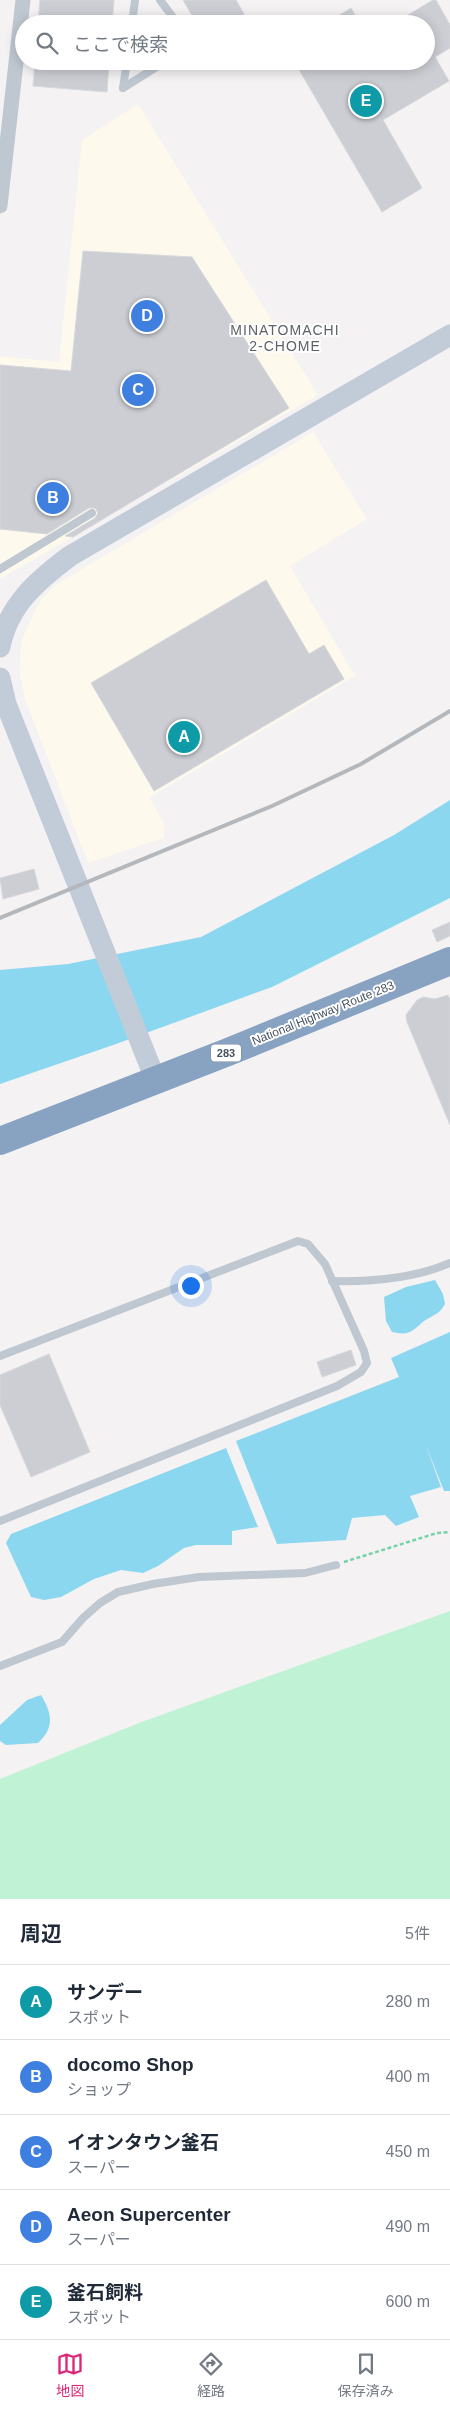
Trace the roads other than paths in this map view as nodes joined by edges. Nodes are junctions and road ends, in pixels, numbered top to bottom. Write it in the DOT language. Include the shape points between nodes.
graph roads {
  1 [pos="23,0"];
  2 [pos="135,0"];
  3 [pos="160,0"];
  4 [pos="21,15"];
  5 [pos="133,15"];
  6 [pos="171,15"];
  7 [pos="15,70"];
  8 [pos="126,70"];
  9 [pos="152,70"];
  10 [pos="0,206"];
  11 [pos="450,334"];
  12 [pos="92,513"];
  13 [pos="0,569"];
  14 [pos="0,647"];
  15 [pos="0,678"];
  16 [pos="450,961"];
  17 [pos="156,1081"];
  18 [pos="0,1141"];
  19 [pos="450,1263"];
  20 [pos="332,1281"];
  21 [pos="0,1356"];
  22 [pos="0,1521"];
  23 [pos="336,1565"];
  24 [pos="0,1666"];
  1 -- 4 [label="street"];
  2 -- 5 [label="lane"];
  3 -- 6 [label="lane"];
  7 -- 10 [label="street"];
  8 -- 9 [label="lane" via="123,88"];
  11 -- 14 [label="street" via="70,556 38,580 23,598 10,618"];
  12 -- 13 [label="lane"];
  15 -- 17 [label="street" via="6,704"];
  16 -- 17 [label="highway, National Highway Route 283 / 283"];
  17 -- 18 [label="highway, National Highway Route 283 / 283"];
  19 -- 20 [label="lane" via="430,1272 367,1282"];
  20 -- 21 [label="lane" via="317,1252 298,1241"];
  20 -- 22 [label="lane" via="364,1351 367,1363 361,1372 337,1386"];
  23 -- 24 [label="lane" via="305,1573 199,1577 118,1592 83,1618 62,1642"];
}
